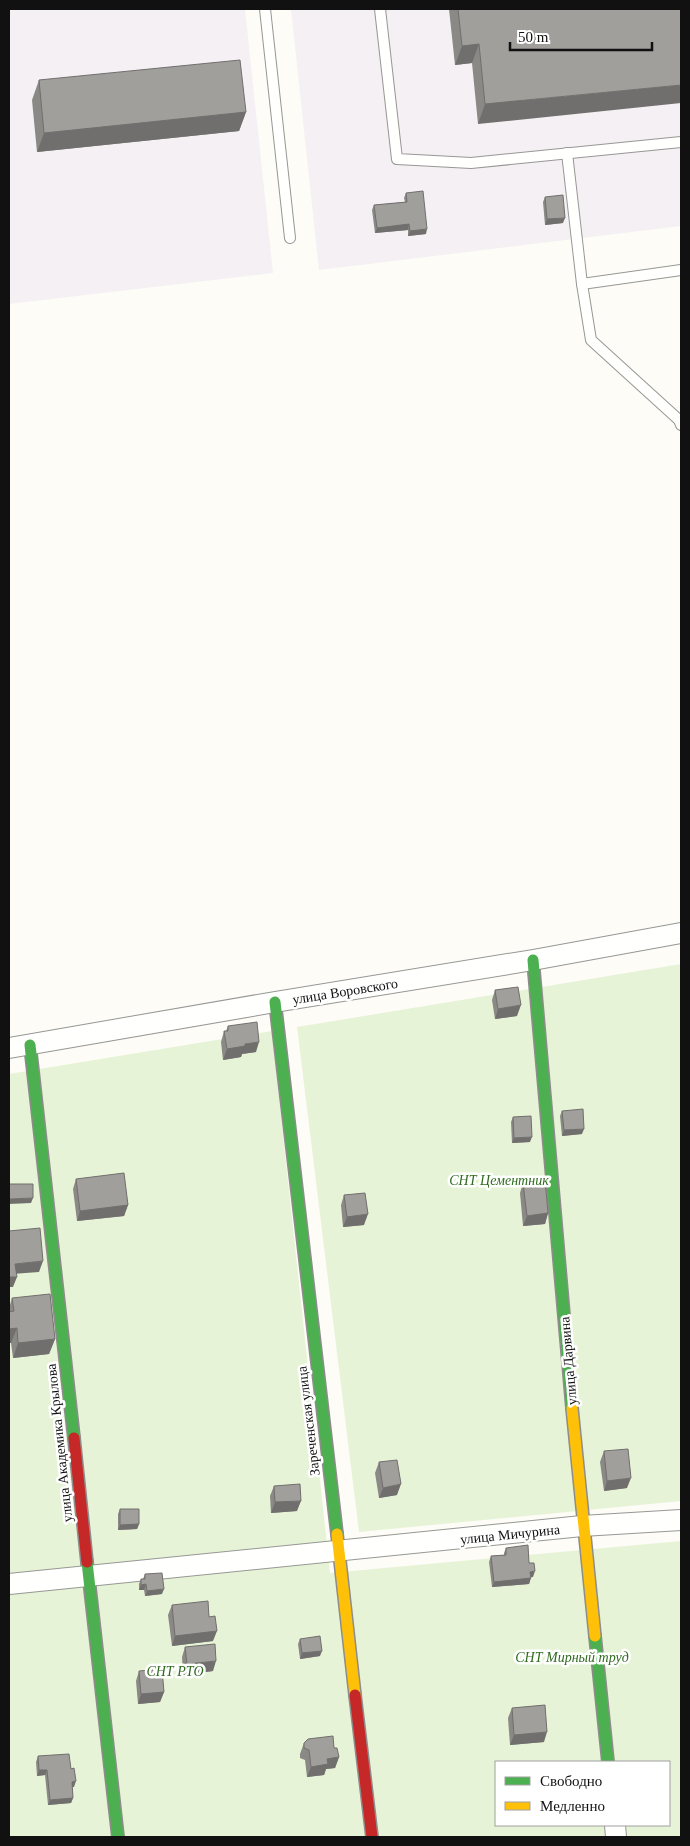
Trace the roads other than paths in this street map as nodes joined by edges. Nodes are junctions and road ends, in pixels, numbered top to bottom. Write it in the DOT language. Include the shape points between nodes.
graph roads {
  1 [pos="265,9"];
  2 [pos="380,9"];
  3 [pos="681,142"];
  4 [pos="566,153"];
  5 [pos="290,238"];
  6 [pos="681,270"];
  7 [pos="582,284"];
  8 [pos="681,425"];
  9 [pos="681,933"];
  10 [pos="533,960"];
  11 [pos="275,1002"];
  12 [pos="30,1045"];
  13 [pos="9,1048"];
  14 [pos="681,1520"];
  15 [pos="582,1526"];
  16 [pos="339,1551"];
  17 [pos="89,1576"];
  18 [pos="9,1584"];
  19 [pos="608,1761"];
  20 [pos="118,1837"];
  21 [pos="372,1837"];
  1 -- 5 [label="lane"];
  2 -- 4 [label="lane" via="397,160 471,163"];
  3 -- 4 [label="lane"];
  4 -- 7 [label="lane"];
  6 -- 7 [label="lane"];
  7 -- 8 [label="lane" via="591,340"];
  9 -- 10 [label="street, улица Воровского"];
  10 -- 11 [label="street, улица Воровского"];
  10 -- 15 [label="street, улица Дарвина"];
  11 -- 12 [label="street, улица Воровского"];
  11 -- 16 [label="street, Зареченская улица"];
  12 -- 13 [label="street, улица Воровского"];
  12 -- 17 [label="street, улица Академика Крылова"];
  14 -- 15 [label="street, улица Мичурина"];
  15 -- 16 [label="street, улица Мичурина"];
  15 -- 19 [label="street, улица Дарвина"];
  16 -- 17 [label="street, улица Мичурина"];
  16 -- 21 [label="street, Зареченская улица"];
  17 -- 18 [label="street, улица Мичурина"];
  17 -- 20 [label="street, улица Академика Крылова"];
}
